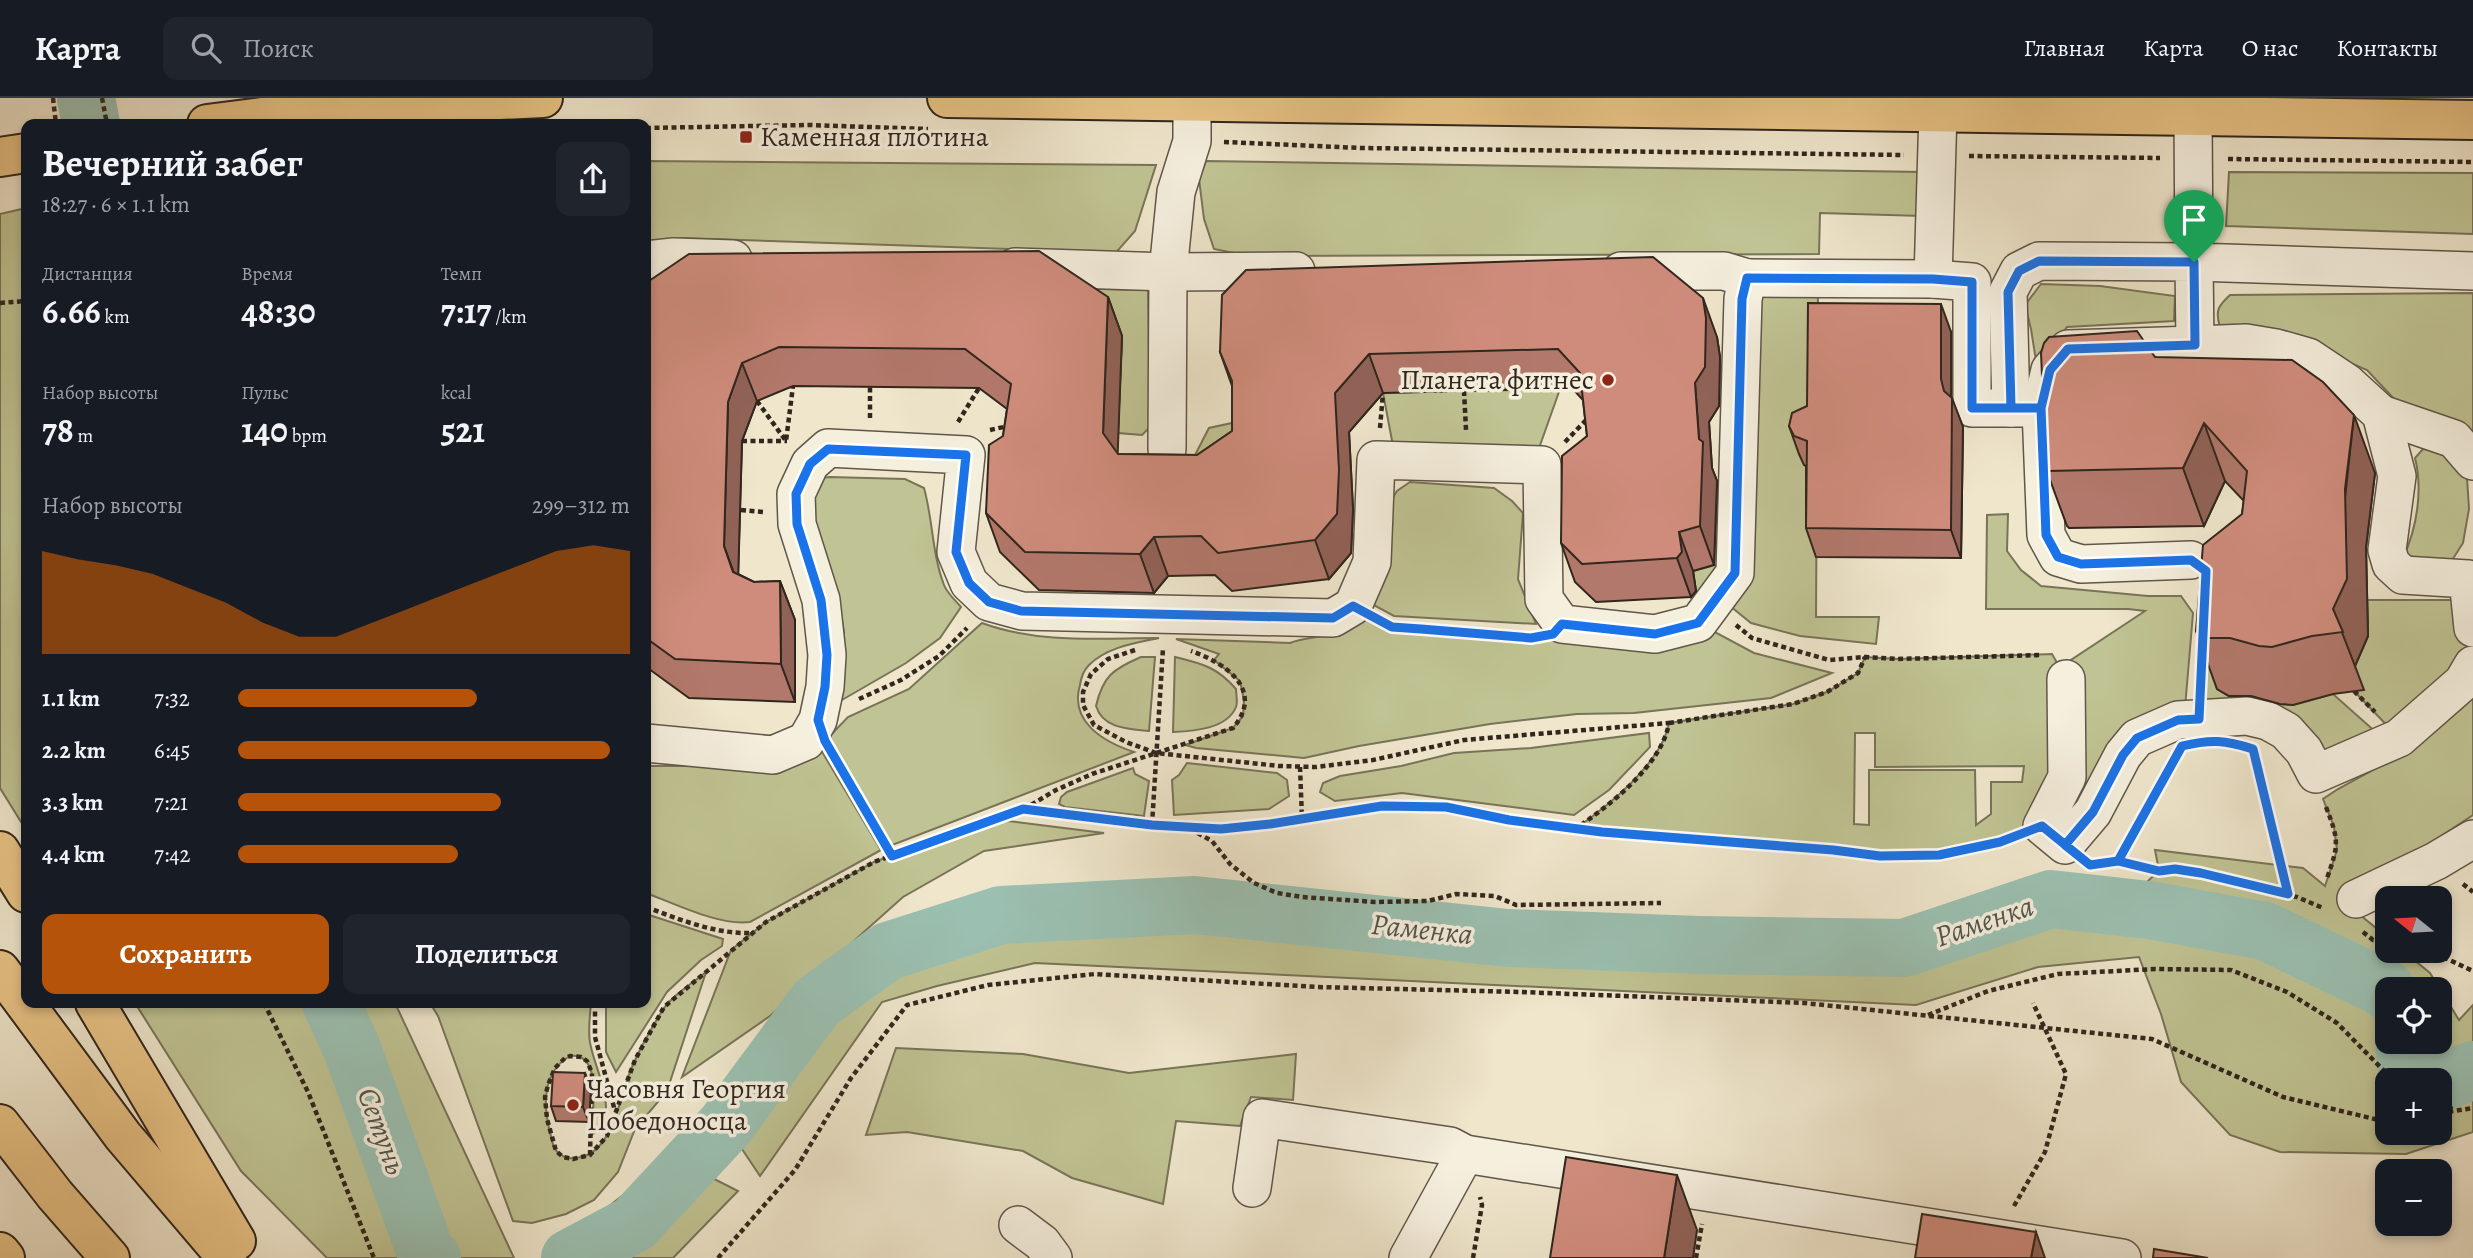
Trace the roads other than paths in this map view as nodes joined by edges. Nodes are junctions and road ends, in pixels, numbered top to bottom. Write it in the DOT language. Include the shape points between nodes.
graph roads {
  1 [pos="543,98"];
  2 [pos="1192,102"];
  3 [pos="1938,112"];
  4 [pos="944,114"];
  5 [pos="410,115"];
  6 [pos="2193,116"];
  7 [pos="249,119"];
  8 [pos="2473,120"];
  9 [pos="21,154"];
  10 [pos="0,157"];
  11 [pos="651,259"];
  12 [pos="770,260"];
  13 [pos="2194,262"];
  14 [pos="976,266"];
  15 [pos="1335,271"];
  16 [pos="1585,271"];
  17 [pos="2473,271"];
  18 [pos="1168,272"];
  19 [pos="1747,278"];
  20 [pos="1933,279"];
  21 [pos="2195,345"];
  22 [pos="2026,408"];
  23 [pos="2381,414"];
  24 [pos="1167,449"];
  25 [pos="2473,461"];
  26 [pos="2191,560"];
  27 [pos="2471,567"];
  28 [pos="2473,628"];
  29 [pos="2473,665"];
  30 [pos="2066,679"];
  31 [pos="651,743"];
  32 [pos="2473,839"];
  33 [pos="0,851"];
  34 [pos="21,885"];
  35 [pos="2340,892"];
  36 [pos="0,970"];
  37 [pos="21,998"];
  38 [pos="28,1008"];
  39 [pos="98,1008"];
  40 [pos="0,1124"];
  41 [pos="1465,1154"];
  42 [pos="1252,1188"];
  43 [pos="1018,1226"];
  44 [pos="0,1252"];
  45 [pos="5,1258"];
  46 [pos="110,1258"];
  47 [pos="227,1258"];
  48 [pos="246,1258"];
  49 [pos="1053,1258"];
  50 [pos="1408,1258"];
  51 [pos="2122,1258"];
  1 -- 5 [label="main road"];
  2 -- 3 [label="main road"];
  2 -- 4 [label="main road"];
  2 -- 18 [label="lane" via="1192,141 1176,192"];
  3 -- 6 [label="main road"];
  3 -- 20 [label="lane"];
  5 -- 7 [label="main road" via="333,108"];
  6 -- 8 [label="main road"];
  6 -- 13 [label="lane"];
  9 -- 10 [label="main road"];
  11 -- 12 [label="lane"];
  13 -- 17 [label="lane"];
  13 -- 21 [label="lane"];
  13 -- 22 [label="lane" via="2039,261 2019,271 2008,292"];
  14 -- 18 [label="lane"];
  15 -- 18 [label="lane"];
  16 -- 19 [label="lane" via="1724,271"];
  18 -- 24 [label="lane"];
  19 -- 20 [label="lane"];
  19 -- 31 [label="lane" via="1742,299 1735,573 1698,623 1655,634 1562,624 1544,599 1542,465 1376,460 1372,562 1353,606 1333,618 1021,611 989,602 969,583 956,552 966,455 828,449 810,464 796,494 797,524 821,600 827,655 818,720 806,741 773,755"];
  20 -- 22 [label="lane" via="1972,282 1972,408"];
  21 -- 22 [label="lane" via="2068,349"];
  21 -- 23 [label="lane" via="2246,343 2308,357 2347,383"];
  22 -- 26 [label="lane" via="2046,535 2058,557 2081,564"];
  23 -- 25 [label="lane" via="2455,439"];
  23 -- 27 [label="lane" via="2397,475 2387,550 2391,564 2403,575"];
  27 -- 28 [label="lane"];
  29 -- 30 [label="lane" via="2463,682 2399,738 2316,774 2286,731 2268,722 2247,716 2178,720 2137,738 2093,812 2053,835 2067,777"];
  32 -- 35 [label="lane" via="2436,861"];
  33 -- 34 [label="main road"];
  36 -- 37 [label="main road"];
  38 -- 47 [label="main road" via="123,1136"];
  39 -- 48 [label="main road"];
  40 -- 46 [label="main road"];
  41 -- 42 [label="lane" via="1450,1146 1262,1118"];
  41 -- 50 [label="lane"];
  41 -- 51 [label="lane"];
  43 -- 49 [label="lane" via="1042,1243"];
  44 -- 45 [label="main road"];
}
